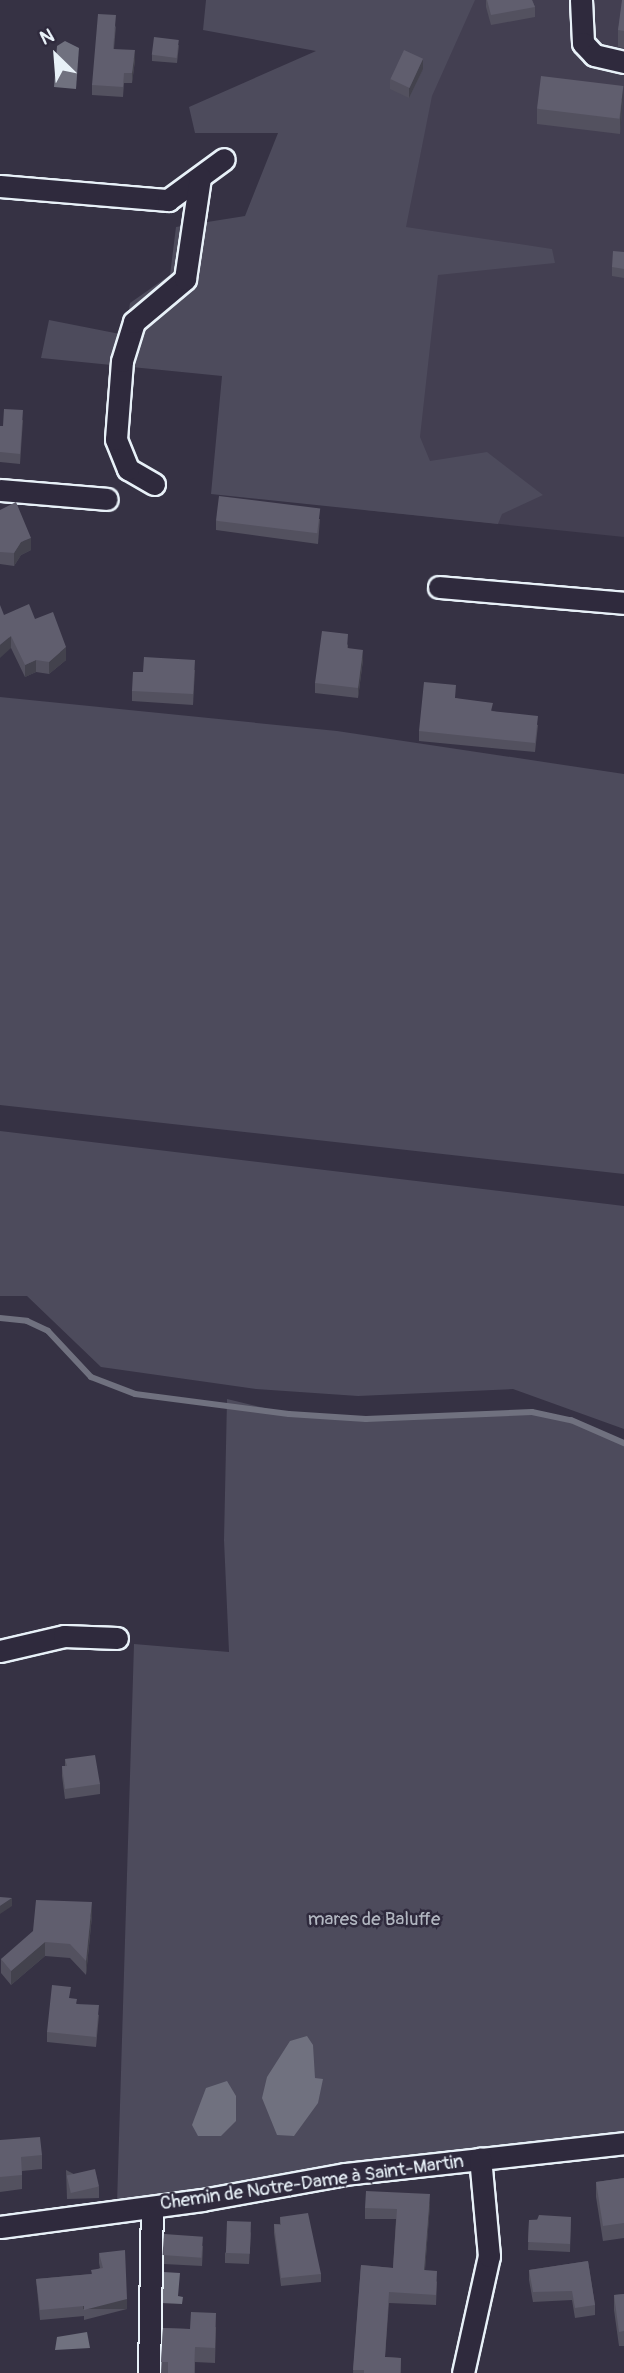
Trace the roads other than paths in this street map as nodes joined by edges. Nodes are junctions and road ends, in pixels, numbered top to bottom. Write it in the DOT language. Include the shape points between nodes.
graph roads {
  1 [pos="581,0"];
  2 [pos="624,62"];
  3 [pos="224,159"];
  4 [pos="200,177"];
  5 [pos="0,186"];
  6 [pos="154,484"];
  7 [pos="0,490"];
  8 [pos="107,499"];
  9 [pos="439,587"];
  10 [pos="624,603"];
  11 [pos="117,1638"];
  12 [pos="0,1651"];
  13 [pos="624,2143"];
  14 [pos="481,2158"];
  15 [pos="152,2207"];
  16 [pos="0,2227"];
  17 [pos="149,2373"];
  18 [pos="463,2373"];
  1 -- 2 [label="street" via="583,43 594,55"];
  3 -- 4 [label="street"];
  4 -- 5 [label="street" via="168,200"];
  4 -- 6 [label="street" via="185,279 134,322 122,361 116,439 128,469"];
  7 -- 8 [label="street"];
  9 -- 10 [label="street"];
  11 -- 12 [label="street" via="64,1636"];
  13 -- 14 [label="street, Chemin de Notre-Dame à Saint-Martin"];
  14 -- 15 [label="street, Chemin de Notre-Dame à Saint-Martin" via="345,2174"];
  14 -- 18 [label="street" via="489,2256"];
  15 -- 16 [label="street, Chemin de Notre-Dame à Saint-Martin"];
  15 -- 17 [label="street"];
}
